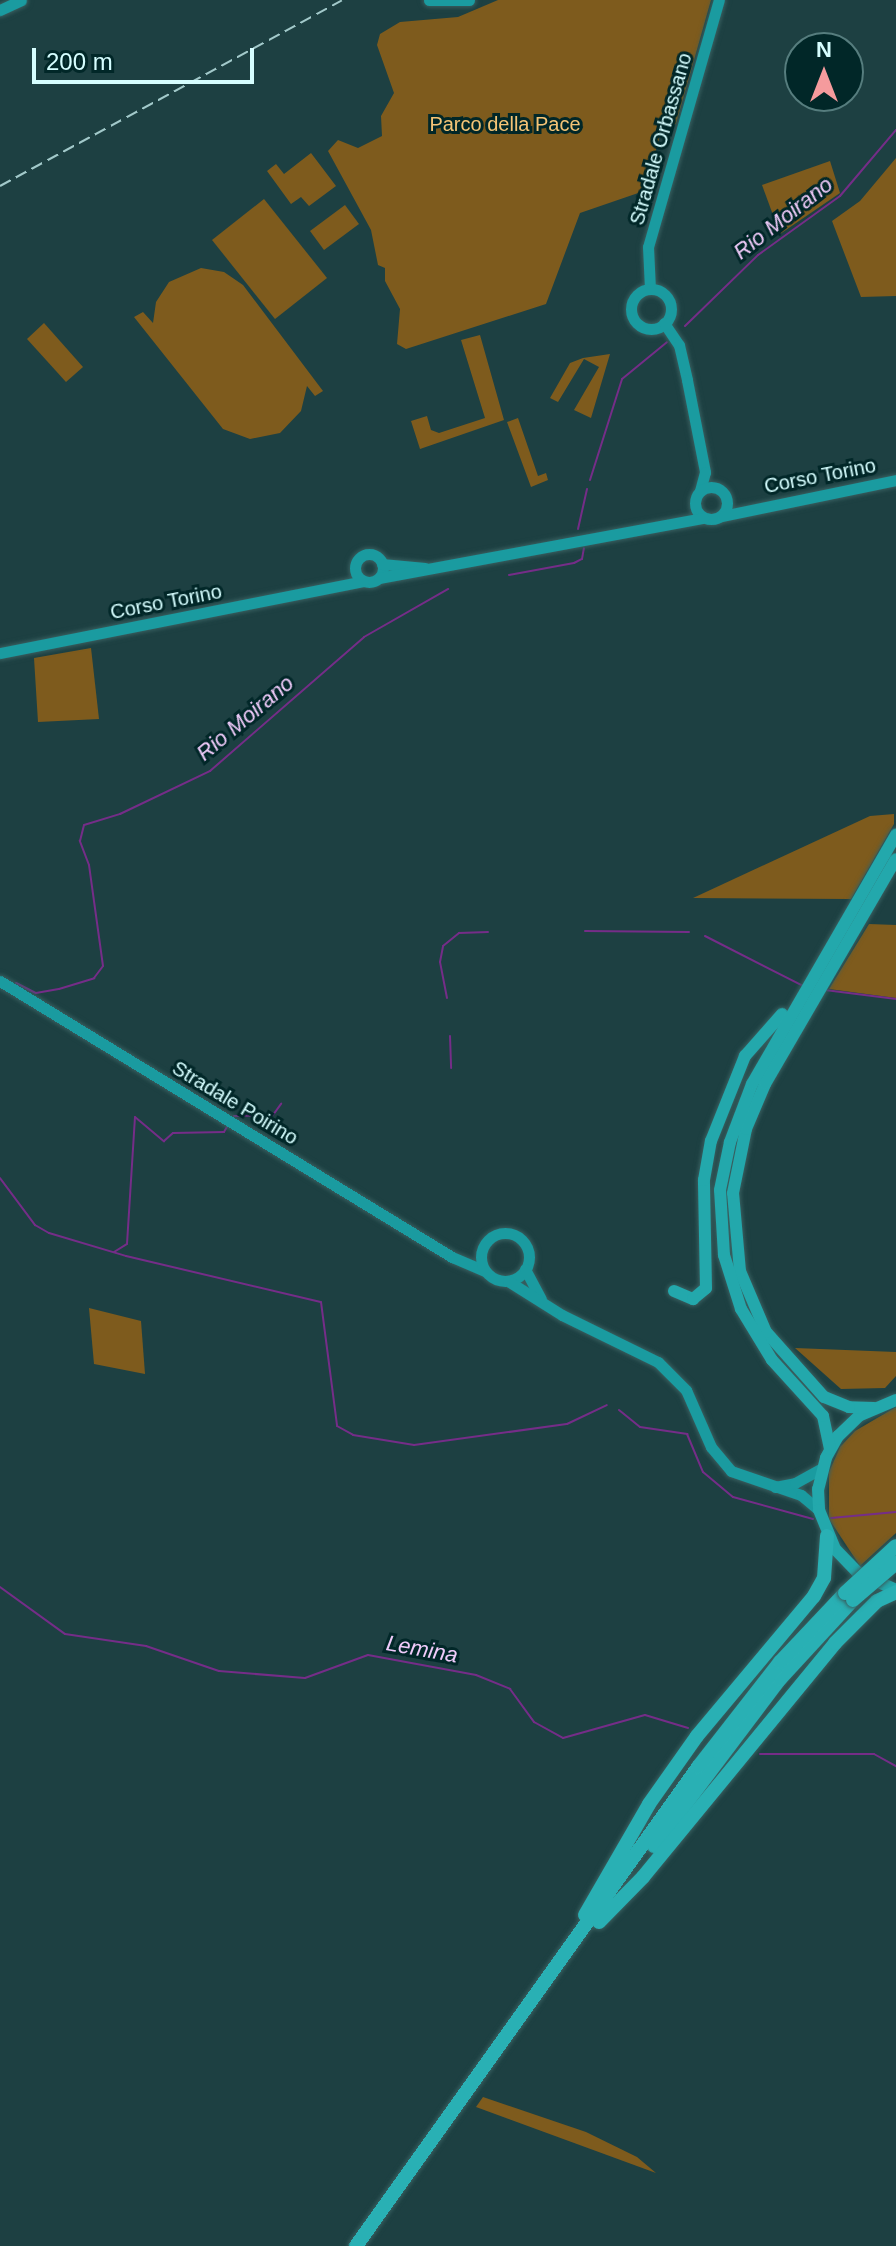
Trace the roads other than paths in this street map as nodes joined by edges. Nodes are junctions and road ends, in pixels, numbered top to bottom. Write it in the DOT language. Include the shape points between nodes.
graph roads {
  1 [pos="21,0"];
  2 [pos="429,0"];
  3 [pos="469,0"];
  4 [pos="719,0"];
  5 [pos="0,10"];
  6 [pos="650,289"];
  7 [pos="664,323"];
  8 [pos="705,472"];
  9 [pos="896,480"];
  10 [pos="700,491"];
  11 [pos="723,494"];
  12 [pos="695,506"];
  13 [pos="750,508"];
  14 [pos="722,516"];
  15 [pos="703,518"];
  16 [pos="664,524"];
  17 [pos="382,564"];
  18 [pos="430,568"];
  19 [pos="355,569"];
  20 [pos="379,578"];
  21 [pos="363,581"];
  22 [pos="338,586"];
  23 [pos="0,653"];
  24 [pos="896,835"];
  25 [pos="896,859"];
  26 [pos="0,981"];
  27 [pos="809,994"];
  28 [pos="483,1248"];
  29 [pos="452,1257"];
  30 [pos="525,1269"];
  31 [pos="485,1271"];
  32 [pos="508,1281"];
  33 [pos="674,1291"];
  34 [pos="541,1299"];
  35 [pos="896,1400"];
  36 [pos="874,1408"];
  37 [pos="830,1449"];
  38 [pos="822,1468"];
  39 [pos="772,1487"];
  40 [pos="819,1510"];
  41 [pos="827,1536"];
  42 [pos="896,1546"];
  43 [pos="896,1563"];
  44 [pos="896,1591"];
  45 [pos="849,1596"];
  46 [pos="599,1922"];
  47 [pos="574,1942"];
  48 [pos="356,2246"];
  49 [pos="367,2246"];
  1 -- 5 [label="main road"];
  2 -- 3 [label="main road"];
  4 -- 6 [label="main road, Stradale Orbassano" via="648,247"];
  6 -- 7 [label="main road" via="663,293 670,305"];
  6 -- 7 [label="main road" via="634,298 632,315 648,328"];
  7 -- 8 [label="main road" via="679,345"];
  8 -- 10 [label="main road"];
  8 -- 11 [label="main road"];
  9 -- 13 [label="main road, Corso Torino"];
  10 -- 11 [label="main road"];
  10 -- 12 [label="main road"];
  11 -- 13 [label="main road, Corso Torino"];
  11 -- 14 [label="main road"];
  12 -- 15 [label="main road"];
  12 -- 16 [label="main road"];
  13 -- 14 [label="main road, Corso Torino"];
  14 -- 15 [label="main road, Corso Torino"];
  15 -- 16 [label="main road"];
  16 -- 18 [label="main road"];
  17 -- 18 [label="main road"];
  17 -- 19 [label="main road" via="365,555"];
  17 -- 20 [label="main road"];
  18 -- 20 [label="main road"];
  19 -- 21 [label="main road"];
  19 -- 22 [label="main road"];
  20 -- 21 [label="main road, Corso Torino"];
  21 -- 22 [label="main road, Corso Torino"];
  22 -- 23 [label="main road, Corso Torino"];
  24 -- 27 [label="main road" via="835,935"];
  25 -- 27 [label="main road"];
  26 -- 29 [label="main road, Stradale Poirino"];
  27 -- 33 [label="main road" via="745,1056 734,1079 711,1141 704,1180 706,1288 693,1299"];
  27 -- 36 [label="main road" via="746,1129 734,1179 734,1241 746,1290 782,1354 824,1397 849,1407"];
  27 -- 37 [label="main road" via="734,1127 720,1190 720,1227 741,1309 772,1360 823,1416"];
  28 -- 29 [label="main road" via="472,1256"];
  28 -- 30 [label="main road" via="496,1235 514,1235 527,1249"];
  28 -- 31 [label="main road"];
  29 -- 31 [label="main road, Stradale Poirino"];
  30 -- 32 [label="main road"];
  30 -- 34 [label="main road"];
  31 -- 32 [label="main road"];
  32 -- 34 [label="main road"];
  34 -- 39 [label="main road" via="666,1368 693,1401 721,1461 744,1479"];
  35 -- 36 [label="main road"];
  36 -- 37 [label="main road" via="849,1425"];
  37 -- 38 [label="main road"];
  38 -- 39 [label="main road" via="795,1483"];
  38 -- 40 [label="main road"];
  39 -- 40 [label="main road" via="801,1495"];
  40 -- 41 [label="main road"];
  41 -- 44 [label="main road" via="857,1572"];
  41 -- 47 [label="highway" via="824,1578 814,1596 744,1674 649,1804 598,1888"];
  42 -- 45 [label="highway, bridge"];
  43 -- 45 [label="highway, bridge"];
  44 -- 46 [label="highway" via="865,1612 817,1664 663,1853"];
  45 -- 46 [label="highway" via="780,1679"];
  45 -- 47 [label="highway" via="739,1712"];
  46 -- 49 [label="highway"];
  47 -- 48 [label="highway"];
}
